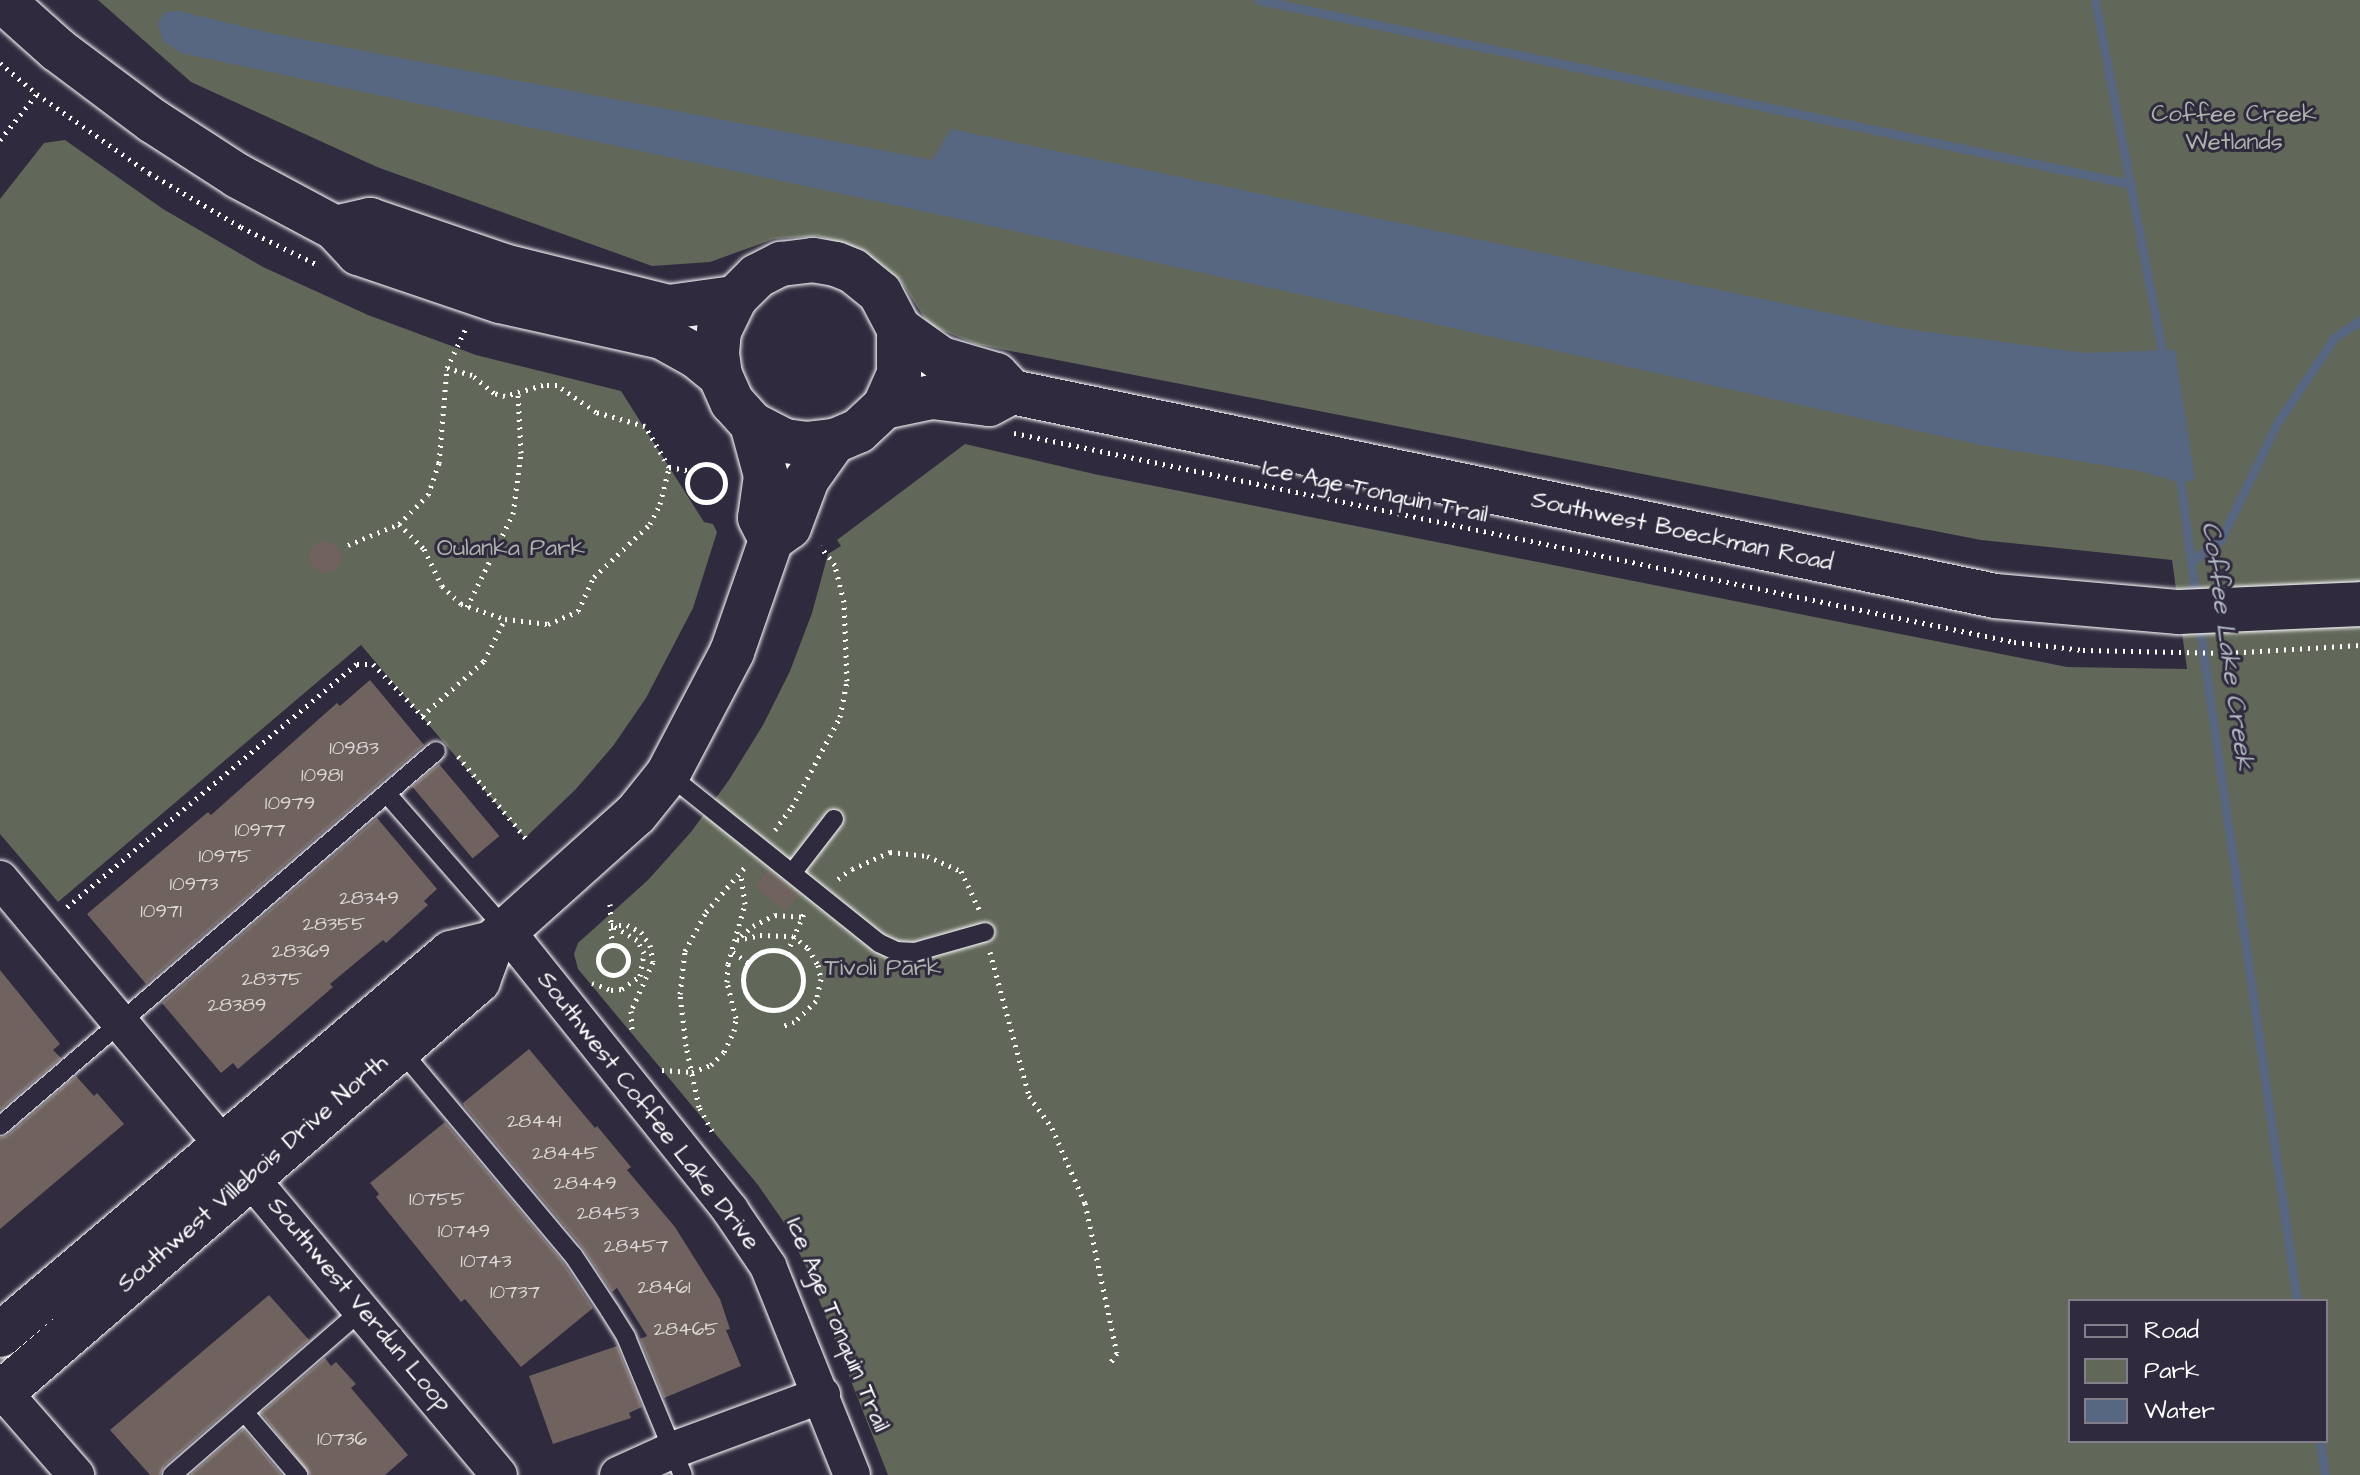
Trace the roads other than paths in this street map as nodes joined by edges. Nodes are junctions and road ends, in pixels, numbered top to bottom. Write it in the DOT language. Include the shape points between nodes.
graph roads {
  1 [pos="2,0"];
  2 [pos="335,228"];
  3 [pos="735,298"];
  4 [pos="899,329"];
  5 [pos="720,375"];
  6 [pos="1012,392"];
  7 [pos="884,407"];
  8 [pos="752,424"];
  9 [pos="834,441"];
  10 [pos="791,539"];
  11 [pos="2360,604"];
  12 [pos="437,742"];
  13 [pos="668,774"];
  14 [pos="387,794"];
  15 [pos="834,819"];
  16 [pos="793,872"];
  17 [pos="0,879"];
  18 [pos="985,932"];
  19 [pos="499,937"];
  20 [pos="121,1022"];
  21 [pos="399,1048"];
  22 [pos="0,1126"];
  23 [pos="238,1159"];
  24 [pos="363,1309"];
  25 [pos="0,1335"];
  26 [pos="1,1391"];
  27 [pos="822,1395"];
  28 [pos="245,1413"];
  29 [pos="678,1462"];
  30 [pos="76,1475"];
  31 [pos="172,1475"];
  32 [pos="298,1475"];
  33 [pos="499,1475"];
  34 [pos="618,1475"];
  35 [pos="852,1475"];
  1 -- 2 [label="main road, Southwest Boeckman Road" via="58,50 153,121"];
  2 -- 3 [label="main road" via="370,220 504,266 669,307"];
  2 -- 5 [label="main road, Southwest Boeckman Road" via="358,253 500,301 662,337"];
  3 -- 4 [label="main road, Southwest Boeckman Road" via="757,276 781,264 836,264 880,293"];
  3 -- 5 [label="main road, Southwest Boeckman Road" via="719,331"];
  4 -- 6 [label="main road, Southwest Boeckman Road" via="941,359 996,375"];
  4 -- 7 [label="main road, Southwest Boeckman Road" via="899,374"];
  5 -- 8 [label="main road, Southwest Boeckman Road" via="732,402"];
  6 -- 7 [label="main road, Southwest Boeckman Road" via="989,404 932,397"];
  6 -- 11 [label="main road, Southwest Boeckman Road" via="1913,601 1995,596 2224,612"];
  7 -- 9 [label="main road, Southwest Boeckman Road" via="858,431"];
  8 -- 9 [label="main road, Southwest Boeckman Road" via="785,441"];
  8 -- 10 [label="main road" via="766,476 760,518"];
  9 -- 10 [label="main road, Southwest Villebois Drive North" via="807,479 789,527"];
  10 -- 13 [label="main road, Southwest Villebois Drive North"];
  12 -- 14 [label="lane"];
  13 -- 16 [label="lane"];
  13 -- 19 [label="main road, Southwest Villebois Drive North" via="636,814"];
  14 -- 19 [label="lane"];
  14 -- 20 [label="lane"];
  15 -- 16 [label="lane"];
  16 -- 18 [label="lane" via="896,951 915,952"];
  17 -- 20 [label="street, Southwest Verdun Loop"];
  19 -- 21 [label="main road, Southwest Villebois Drive North" via="478,981"];
  19 -- 23 [label="main road, Southwest Villebois Drive North" via="451,953"];
  19 -- 27 [label="street, Southwest Coffee Lake Drive" via="730,1210 768,1266"];
  20 -- 22 [label="lane"];
  20 -- 23 [label="street, Southwest Verdun Loop"];
  21 -- 23 [label="main road, Southwest Villebois Drive North"];
  21 -- 29 [label="lane" via="573,1255 626,1337"];
  23 -- 24 [label="street, Southwest Verdun Loop"];
  23 -- 25 [label="main road, Southwest Villebois Drive North"];
  23 -- 26 [label="main road, Southwest Villebois Drive North"];
  24 -- 28 [label="lane"];
  24 -- 33 [label="street, Southwest Verdun Loop"];
  26 -- 30 [label="street"];
  27 -- 29 [label="street"];
  27 -- 35 [label="street, Southwest Coffee Lake Drive"];
  28 -- 31 [label="lane"];
  28 -- 32 [label="lane"];
  29 -- 34 [label="street"];
}
